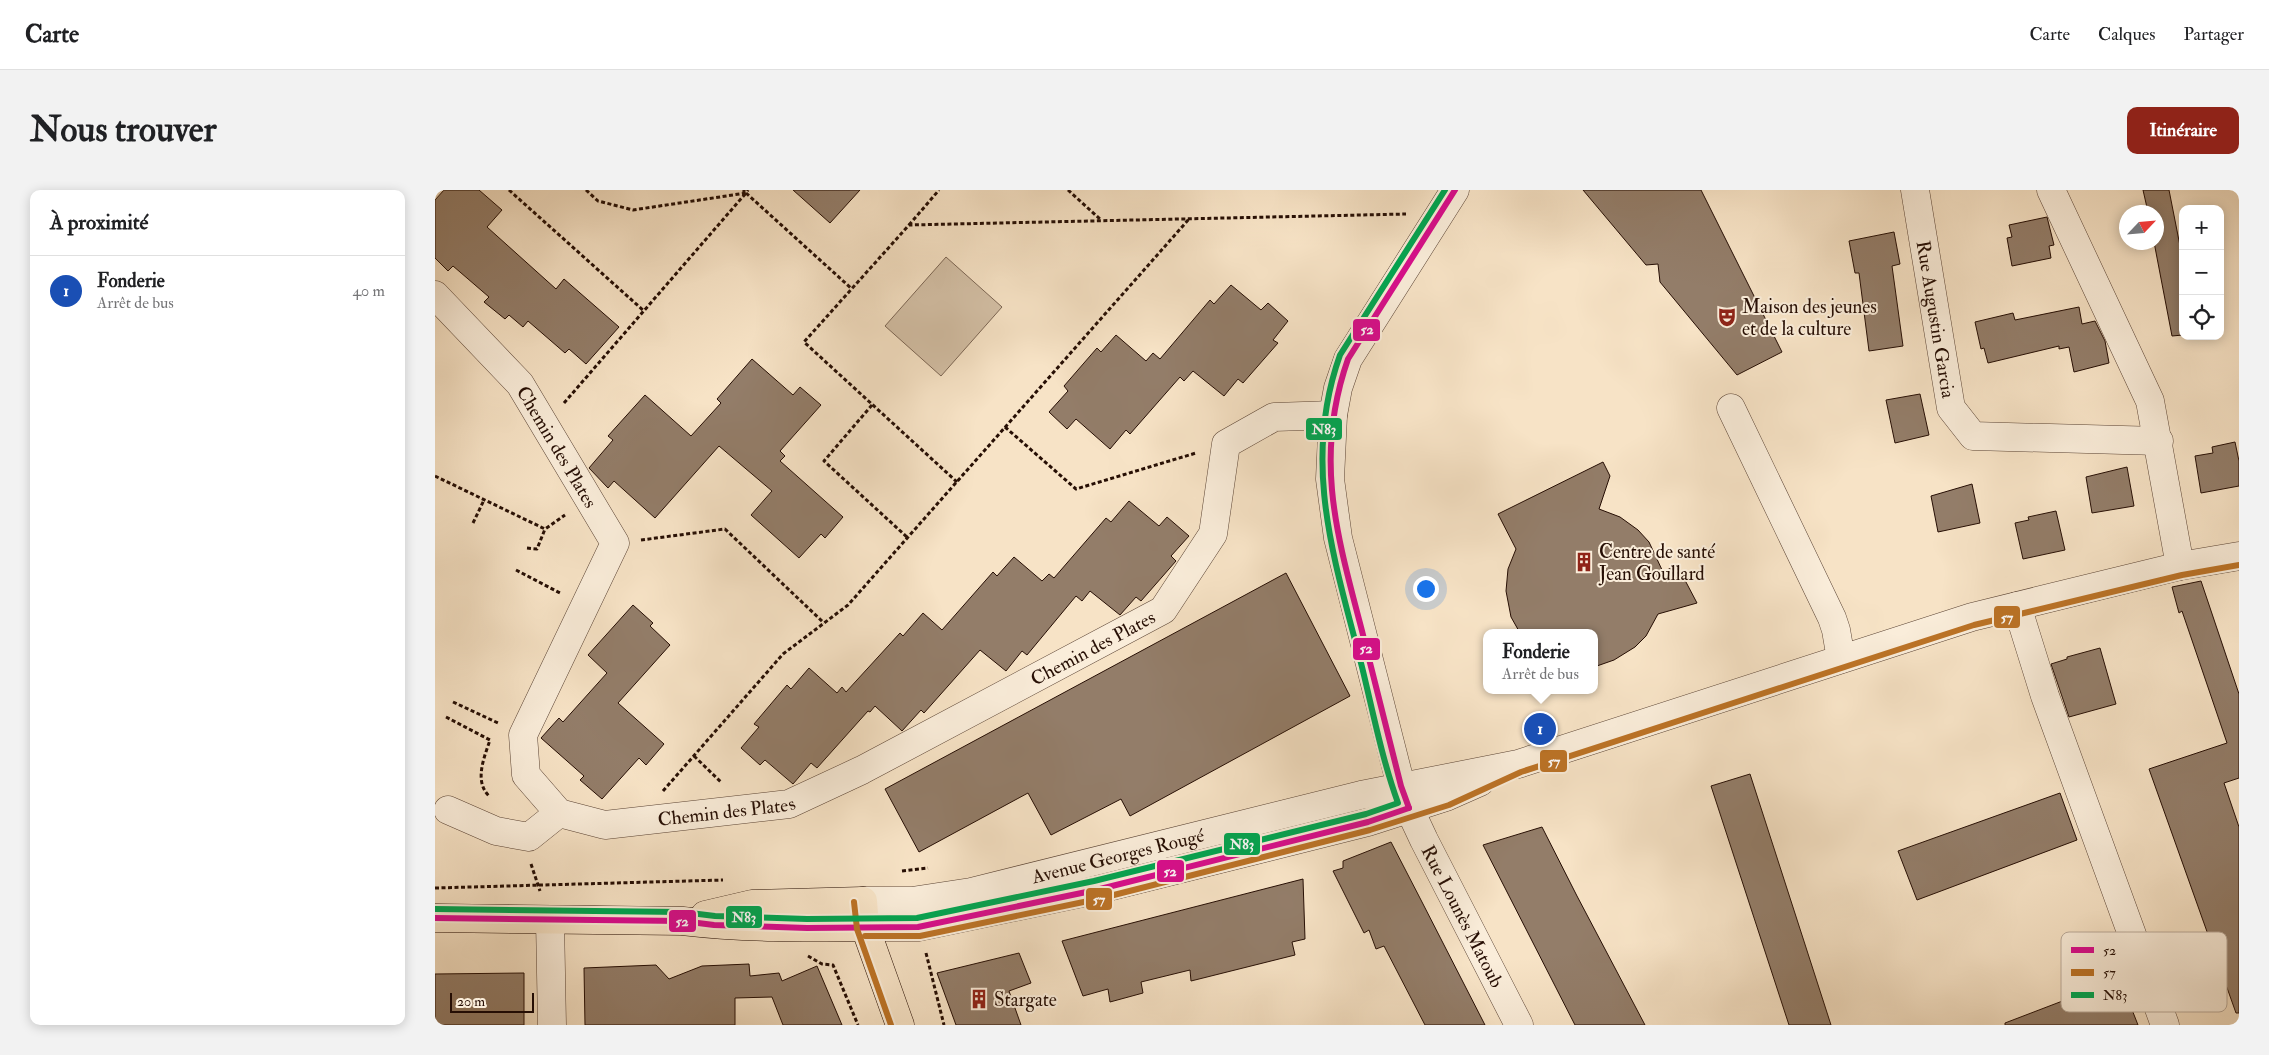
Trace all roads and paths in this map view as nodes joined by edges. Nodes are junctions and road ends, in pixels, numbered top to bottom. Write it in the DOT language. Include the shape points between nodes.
graph roads {
  1 [pos="509,190"];
  2 [pos="586,190"];
  3 [pos="939,190"];
  4 [pos="1068,190"];
  5 [pos="1915,190"];
  6 [pos="2051,190"];
  7 [pos="745,191"];
  8 [pos="1453,191"];
  9 [pos="1190,218"];
  10 [pos="1101,220"];
  11 [pos="1435,220"];
  12 [pos="909,225"];
  13 [pos="852,289"];
  14 [pos="435,295"];
  15 [pos="644,311"];
  16 [pos="872,405"];
  17 [pos="1731,408"];
  18 [pos="1333,415"];
  19 [pos="544,426"];
  20 [pos="1005,427"];
  21 [pos="2159,441"];
  22 [pos="1225,444"];
  23 [pos="435,476"];
  24 [pos="957,482"];
  25 [pos="484,500"];
  26 [pos="587,500"];
  27 [pos="473,523"];
  28 [pos="545,529"];
  29 [pos="908,538"];
  30 [pos="615,543"];
  31 [pos="527,548"];
  32 [pos="2239,556"];
  33 [pos="2180,566"];
  34 [pos="516,570"];
  35 [pos="557,591"];
  36 [pos="2017,606"];
  37 [pos="824,623"];
  38 [pos="1841,659"];
  39 [pos="453,702"];
  40 [pos="446,717"];
  41 [pos="499,724"];
  42 [pos="1405,797"];
  43 [pos="493,801"];
  44 [pos="448,810"];
  45 [pos="559,813"];
  46 [pos="636,821"];
  47 [pos="731,880"];
  48 [pos="435,888"];
  49 [pos="863,900"];
  50 [pos="435,918"];
  51 [pos="550,920"];
  52 [pos="682,921"];
  53 [pos="865,927"];
  54 [pos="2131,932"];
  55 [pos="924,947"];
  56 [pos="803,954"];
  57 [pos="2160,1012"];
  58 [pos="552,1025"];
  59 [pos="858,1025"];
  60 [pos="900,1025"];
  61 [pos="944,1025"];
  62 [pos="1519,1025"];
  63 [pos="2165,1025"];
  1 -- 15 [label="path"];
  2 -- 7 [label="path" via="598,201 633,210"];
  3 -- 12 [label="path"];
  4 -- 10 [label="path"];
  5 -- 21 [label="street, Rue Augustin Garcia" via="1951,408 1973,436"];
  6 -- 21 [label="street" via="2150,401"];
  7 -- 13 [label="path"];
  7 -- 15 [label="path"];
  8 -- 11 [label="street, Rue Lounès Matoub"];
  9 -- 10 [label="path"];
  9 -- 11 [label="path" via="1402,213"];
  9 -- 20 [label="path"];
  10 -- 12 [label="path"];
  11 -- 18 [label="street, Rue Lounès Matoub" via="1348,359"];
  12 -- 13 [label="path"];
  13 -- 16 [label="path" via="804,342"];
  14 -- 19 [label="street, Chemin des Plates" via="520,384"];
  15 -- 19 [label="path"];
  16 -- 24 [label="path"];
  16 -- 29 [label="path" via="824,461"];
  17 -- 38 [label="street" via="1832,618"];
  18 -- 22 [label="street" via="1274,417"];
  18 -- 42 [label="street, Rue Lounès Matoub" via="1329,479 1338,538"];
  19 -- 26 [label="street, Chemin des Plates"];
  20 -- 22 [label="path" via="1076,489"];
  20 -- 24 [label="path"];
  21 -- 33 [label="street"];
  22 -- 46 [label="street, Chemin des Plates" via="1213,534 1163,610 862,770 789,804"];
  23 -- 25 [label="path"];
  24 -- 29 [label="path"];
  25 -- 27 [label="path"];
  25 -- 28 [label="path"];
  26 -- 28 [label="path"];
  26 -- 30 [label="street, Chemin des Plates"];
  28 -- 31 [label="path" via="537,549"];
  29 -- 37 [label="path" via="848,605"];
  30 -- 37 [label="path" via="725,529"];
  30 -- 45 [label="street" via="523,734 526,775"];
  32 -- 33 [label="street, Avenue Georges Rougé"];
  33 -- 36 [label="street, Avenue Georges Rougé"];
  34 -- 35 [label="path"];
  36 -- 38 [label="street, Avenue Georges Rougé"];
  36 -- 54 [label="street" via="2045,696"];
  37 -- 46 [label="path" via="783,654"];
  38 -- 42 [label="street, Avenue Georges Rougé" via="1518,764"];
  39 -- 41 [label="path"];
  40 -- 43 [label="path" via="490,740 481,767 483,790"];
  42 -- 49 [label="street, Avenue Georges Rougé" via="971,892 912,901"];
  42 -- 53 [label="street, Avenue Georges Rougé" via="1368,822 1096,890 918,927"];
  42 -- 62 [label="street, Rue Lounès Matoub"];
  44 -- 45 [label="street" via="496,831 529,837"];
  45 -- 46 [label="street, Chemin des Plates" via="605,825"];
  47 -- 48 [label="path"];
  49 -- 52 [label="main road" via="752,904"];
  49 -- 53 [label="main road"];
  50 -- 51 [label="main road"];
  51 -- 52 [label="main road"];
  51 -- 58 [label="street"];
  52 -- 53 [label="main road" via="714,925"];
  53 -- 60 [label="main road"];
  55 -- 61 [label="path"];
  56 -- 59 [label="path" via="823,964 833,965"];
  57 -- 63 [label="street"];
}
